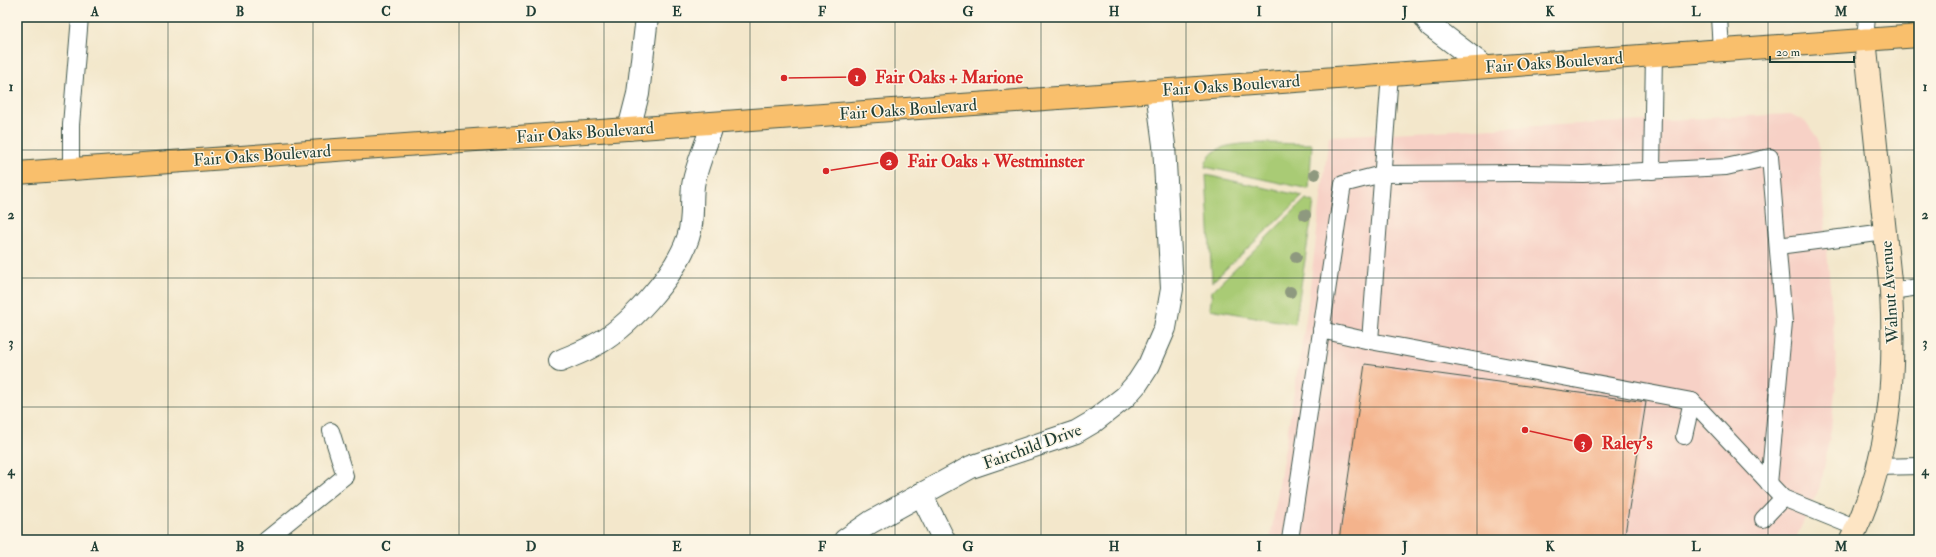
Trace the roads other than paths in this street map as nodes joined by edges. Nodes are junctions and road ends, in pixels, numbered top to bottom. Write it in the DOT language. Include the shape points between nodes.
graph roads {
  1 [pos="80,17"];
  2 [pos="648,17"];
  3 [pos="1425,17"];
  4 [pos="1719,17"];
  5 [pos="1867,17"];
  6 [pos="1919,36"];
  7 [pos="1865,39"];
  8 [pos="1721,50"];
  9 [pos="1654,54"];
  10 [pos="1485,67"];
  11 [pos="1390,74"];
  12 [pos="1157,91"];
  13 [pos="713,122"];
  14 [pos="629,129"];
  15 [pos="70,168"];
  16 [pos="1652,171"];
  17 [pos="17,173"];
  18 [pos="1382,174"];
  19 [pos="1885,232"];
  20 [pos="1778,246"];
  21 [pos="1919,287"];
  22 [pos="1890,291"];
  23 [pos="1321,330"];
  24 [pos="1370,341"];
  25 [pos="560,361"];
  26 [pos="1692,401"];
  27 [pos="331,431"];
  28 [pos="1684,436"];
  29 [pos="1919,466"];
  30 [pos="1878,467"];
  31 [pos="1769,484"];
  32 [pos="921,494"];
  33 [pos="1784,498"];
  34 [pos="1763,518"];
  35 [pos="1854,534"];
  36 [pos="266,540"];
  37 [pos="846,540"];
  38 [pos="944,540"];
  39 [pos="1290,540"];
  1 -- 15 [label="lane"];
  2 -- 14 [label="street" via="638,94"];
  3 -- 10 [label="street" via="1430,26"];
  4 -- 8 [label="lane"];
  5 -- 7 [label="lane"];
  6 -- 7 [label="main road, Fair Oaks Boulevard"];
  7 -- 8 [label="main road, Fair Oaks Boulevard"];
  7 -- 19 [label="main road, Walnut Avenue"];
  8 -- 9 [label="main road, Fair Oaks Boulevard"];
  9 -- 10 [label="main road, Fair Oaks Boulevard"];
  9 -- 16 [label="lane"];
  10 -- 11 [label="main road, Fair Oaks Boulevard"];
  11 -- 12 [label="main road, Fair Oaks Boulevard"];
  11 -- 18 [label="lane"];
  12 -- 13 [label="main road, Fair Oaks Boulevard"];
  12 -- 32 [label="street, Fairchild Drive" via="1164,145 1172,289 1165,328 1149,365 1125,397 1076,432 971,468"];
  13 -- 14 [label="main road, Fair Oaks Boulevard"];
  13 -- 25 [label="street" via="693,186 692,220 684,250 659,288 628,320 594,346"];
  14 -- 15 [label="main road, Fair Oaks Boulevard"];
  15 -- 17 [label="main road, Fair Oaks Boulevard"];
  16 -- 18 [label="lane" via="1583,174"];
  16 -- 20 [label="lane" via="1726,167 1770,157"];
  18 -- 23 [label="lane" via="1343,184"];
  18 -- 24 [label="lane"];
  19 -- 20 [label="lane"];
  19 -- 22 [label="main road, Walnut Avenue"];
  20 -- 31 [label="lane" via="1784,322"];
  21 -- 22 [label="lane"];
  22 -- 30 [label="main road, Walnut Avenue" via="1893,377 1888,424"];
  23 -- 24 [label="lane"];
  23 -- 39 [label="lane"];
  24 -- 26 [label="lane"];
  26 -- 28 [label="lane"];
  26 -- 31 [label="lane"];
  27 -- 36 [label="lane" via="345,476"];
  29 -- 30 [label="lane"];
  30 -- 35 [label="main road, Walnut Avenue"];
  31 -- 33 [label="lane"];
  32 -- 37 [label="street, Fairchild Drive" via="871,522"];
  32 -- 38 [label="street"];
  33 -- 34 [label="lane"];
  33 -- 35 [label="lane"];
}
